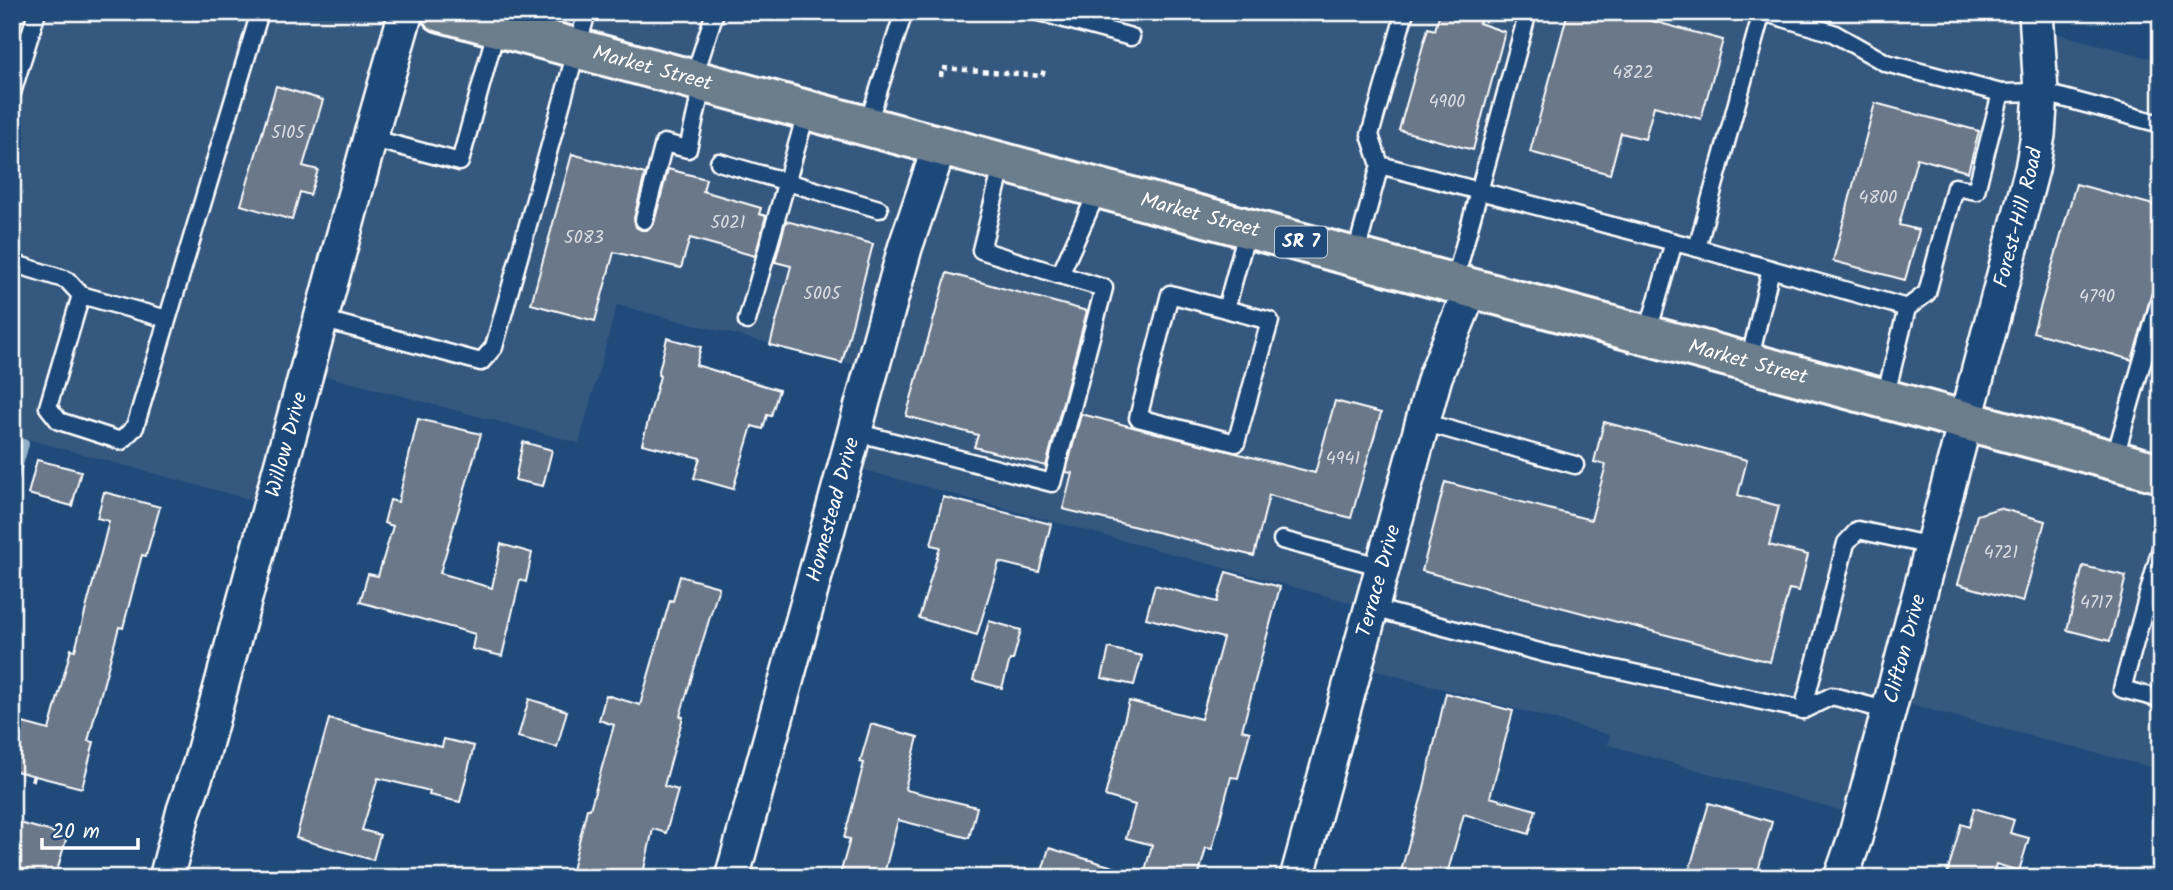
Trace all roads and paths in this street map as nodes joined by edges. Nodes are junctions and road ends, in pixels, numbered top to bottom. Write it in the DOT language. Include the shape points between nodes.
graph roads {
  1 [pos="37,12"];
  2 [pos="260,12"];
  3 [pos="407,12"];
  4 [pos="441,12"];
  5 [pos="587,12"];
  6 [pos="715,12"];
  7 [pos="904,12"];
  8 [pos="1039,12"];
  9 [pos="1405,12"];
  10 [pos="1528,12"];
  11 [pos="1763,12"];
  12 [pos="2036,12"];
  13 [pos="497,27"];
  14 [pos="1131,37"];
  15 [pos="577,49"];
  16 [pos="1044,70"];
  17 [pos="941,77"];
  18 [pos="698,81"];
  19 [pos="2041,92"];
  20 [pos="12,93"];
  21 [pos="2001,93"];
  22 [pos="807,110"];
  23 [pos="2161,124"];
  24 [pos="867,126"];
  25 [pos="370,138"];
  26 [pos="940,145"];
  27 [pos="719,162"];
  28 [pos="1003,163"];
  29 [pos="1380,165"];
  30 [pos="787,181"];
  31 [pos="1099,188"];
  32 [pos="1479,192"];
  33 [pos="879,209"];
  34 [pos="643,220"];
  35 [pos="1248,228"];
  36 [pos="1674,242"];
  37 [pos="1697,248"];
  38 [pos="1355,257"];
  39 [pos="12,263"];
  40 [pos="1771,269"];
  41 [pos="1060,275"];
  42 [pos="1462,285"];
  43 [pos="82,295"];
  44 [pos="2161,296"];
  45 [pos="1907,308"];
  46 [pos="1226,309"];
  47 [pos="167,319"];
  48 [pos="321,319"];
  49 [pos="747,321"];
  50 [pos="1647,335"];
  51 [pos="1749,362"];
  52 [pos="1885,398"];
  53 [pos="1966,420"];
  54 [pos="1423,422"];
  55 [pos="855,432"];
  56 [pos="2114,460"];
  57 [pos="1575,466"];
  58 [pos="2161,473"];
  59 [pos="1282,540"];
  60 [pos="1932,546"];
  61 [pos="2161,548"];
  62 [pos="1383,567"];
  63 [pos="1372,608"];
  64 [pos="2161,699"];
  65 [pos="1802,710"];
  66 [pos="1889,711"];
  67 [pos="166,878"];
  68 [pos="732,878"];
  69 [pos="1297,878"];
  70 [pos="1841,878"];
  1 -- 20 [label="lane"];
  2 -- 47 [label="lane"];
  3 -- 25 [label="street, Willow Drive"];
  4 -- 13 [label="main road, Market Street / SR 7"];
  5 -- 15 [label="lane"];
  6 -- 18 [label="lane"];
  7 -- 24 [label="lane"];
  8 -- 14 [label="lane"];
  9 -- 29 [label="lane" via="1370,135"];
  10 -- 32 [label="lane"];
  11 -- 21 [label="lane" via="1833,33 1886,64"];
  11 -- 37 [label="lane"];
  12 -- 19 [label="street, Forest-Hill Road"];
  13 -- 15 [label="main road, Market Street / SR 7"];
  13 -- 25 [label="lane" via="460,162"];
  15 -- 18 [label="main road, Market Street / SR 7"];
  15 -- 48 [label="lane" via="494,347 481,362"];
  16 -- 17 [label="path" via="1042,76 943,68"];
  18 -- 22 [label="main road, Market Street / SR 7"];
  18 -- 34 [label="lane" via="688,149 664,143"];
  19 -- 21 [label="lane"];
  19 -- 23 [label="lane"];
  19 -- 53 [label="street, Forest-Hill Road" via="2032,169"];
  21 -- 45 [label="lane" via="1976,191 1955,187 1927,293"];
  22 -- 24 [label="main road, Market Street / SR 7"];
  22 -- 30 [label="lane"];
  24 -- 26 [label="main road, Market Street / SR 7"];
  25 -- 48 [label="street, Willow Drive"];
  26 -- 28 [label="main road, Market Street / SR 7"];
  26 -- 55 [label="street, Homestead Drive" via="905,248"];
  27 -- 30 [label="lane"];
  28 -- 31 [label="main road, Market Street / SR 7"];
  28 -- 41 [label="lane" via="981,250"];
  29 -- 32 [label="lane"];
  29 -- 38 [label="lane"];
  30 -- 33 [label="lane"];
  30 -- 49 [label="lane"];
  31 -- 35 [label="main road, Market Street / SR 7"];
  31 -- 41 [label="lane"];
  32 -- 36 [label="lane"];
  32 -- 42 [label="lane"];
  35 -- 38 [label="main road, Market Street / SR 7"];
  35 -- 46 [label="lane"];
  36 -- 37 [label="lane"];
  36 -- 50 [label="lane"];
  37 -- 40 [label="lane"];
  38 -- 42 [label="main road, Market Street / SR 7"];
  39 -- 43 [label="lane" via="67,280"];
  40 -- 45 [label="lane"];
  40 -- 51 [label="lane"];
  41 -- 55 [label="lane" via="1104,288 1052,483"];
  42 -- 50 [label="main road, Market Street / SR 7"];
  42 -- 54 [label="street, Terrace Drive"];
  43 -- 47 [label="lane"];
  43 -- 47 [label="lane" via="48,407 60,421 121,441 135,427"];
  44 -- 56 [label="lane"];
  45 -- 52 [label="lane"];
  46 -- 46 [label="lane" via="1270,321 1237,443 1138,418 1170,294"];
  48 -- 67 [label="street, Willow Drive"];
  50 -- 51 [label="main road, Market Street / SR 7"];
  51 -- 52 [label="main road, Market Street / SR 7"];
  52 -- 53 [label="main road, Market Street / SR 7"];
  53 -- 56 [label="main road, Market Street / SR 7"];
  53 -- 60 [label="street, Clifton Drive"];
  54 -- 57 [label="lane"];
  54 -- 62 [label="street, Terrace Drive"];
  55 -- 68 [label="street, Homestead Drive"];
  56 -- 58 [label="main road, Market Street / SR 7"];
  59 -- 62 [label="lane"];
  60 -- 65 [label="lane" via="1858,530 1846,543"];
  60 -- 66 [label="street, Clifton Drive"];
  61 -- 64 [label="lane" via="2122,689"];
  62 -- 63 [label="street, Terrace Drive"];
  63 -- 65 [label="lane" via="1547,654"];
  63 -- 69 [label="street, Terrace Drive"];
  65 -- 66 [label="lane" via="1832,696"];
  66 -- 70 [label="street, Clifton Drive"];
}
